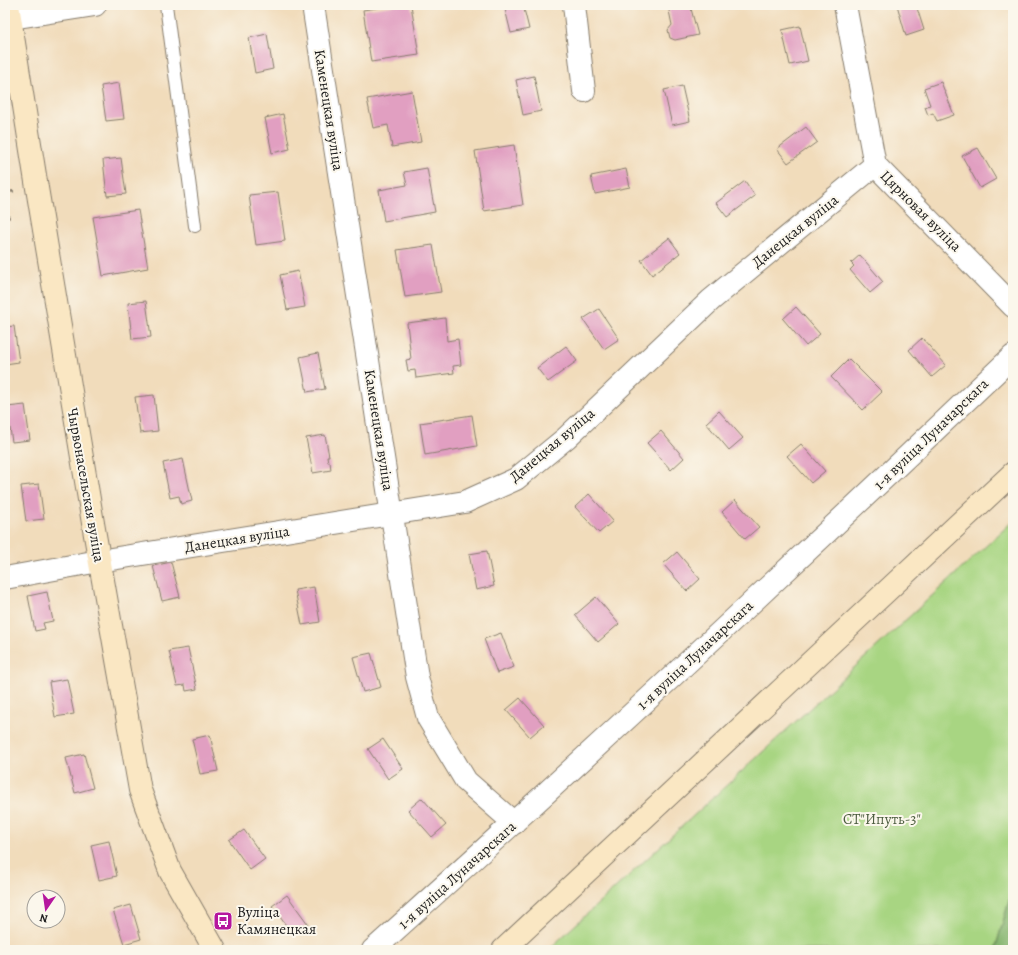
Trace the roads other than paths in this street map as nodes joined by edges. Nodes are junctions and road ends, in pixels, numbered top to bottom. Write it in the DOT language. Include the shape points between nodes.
graph roads {
  1 [pos="95,5"];
  2 [pos="166,5"];
  3 [pos="313,5"];
  4 [pos="574,5"];
  5 [pos="845,5"];
  6 [pos="8,14"];
  7 [pos="584,91"];
  8 [pos="875,165"];
  9 [pos="195,226"];
  10 [pos="1013,306"];
  11 [pos="1013,356"];
  12 [pos="1013,473"];
  13 [pos="392,513"];
  14 [pos="99,561"];
  15 [pos="5,578"];
  16 [pos="514,823"];
  17 [pos="215,950"];
  18 [pos="372,950"];
  19 [pos="503,950"];
  1 -- 6 [label="street"];
  2 -- 9 [label="lane"];
  3 -- 13 [label="street, Каменецкая вуліца"];
  4 -- 7 [label="street"];
  5 -- 8 [label="street, Цярновая вуліца"];
  6 -- 14 [label="street, Чырвонасельская вуліца"];
  8 -- 10 [label="street, Цярновая вуліца"];
  8 -- 13 [label="street, Данецкая вуліца" via="711,300 566,438 516,480 465,502"];
  11 -- 16 [label="street, 1-я вуліца Луначарскага"];
  12 -- 19 [label="street"];
  13 -- 14 [label="street, Данецкая вуліца"];
  13 -- 16 [label="street, Каменецкая вуліца" via="417,677 428,718 466,781"];
  14 -- 15 [label="street, Данецкая вуліца"];
  14 -- 17 [label="street, Чырвонасельская вуліца" via="140,790 170,872"];
  16 -- 18 [label="street, 1-я вуліца Луначарскага"];
}
